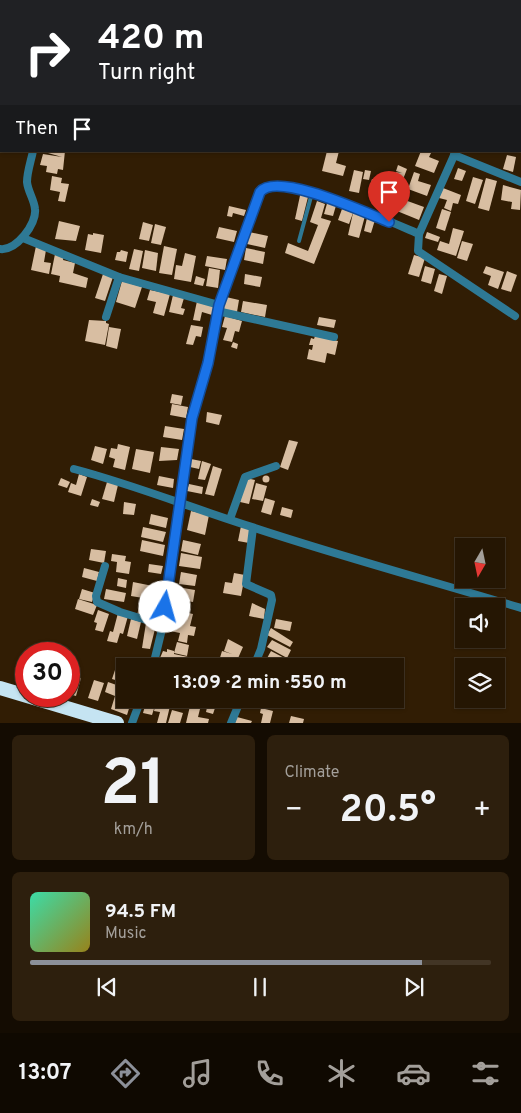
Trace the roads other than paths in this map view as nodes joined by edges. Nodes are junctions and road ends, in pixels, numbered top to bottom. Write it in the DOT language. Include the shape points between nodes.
graph roads {
  1 [pos="33,152"];
  2 [pos="455,153"];
  3 [pos="521,182"];
  4 [pos="312,193"];
  5 [pos="419,234"];
  6 [pos="23,238"];
  7 [pos="299,241"];
  8 [pos="0,248"];
  9 [pos="119,277"];
  10 [pos="218,308"];
  11 [pos="515,316"];
  12 [pos="106,317"];
  13 [pos="334,337"];
  14 [pos="276,466"];
  15 [pos="74,469"];
  16 [pos="179,504"];
  17 [pos="230,519"];
  18 [pos="252,528"];
  19 [pos="105,566"];
  20 [pos="521,608"];
  21 [pos="163,624"];
  22 [pos="154,658"];
  23 [pos="257,658"];
  24 [pos="0,688"];
  25 [pos="138,708"];
  26 [pos="237,708"];
  27 [pos="117,723"];
  28 [pos="132,723"];
  29 [pos="231,723"];
  1 -- 6 [label="street" via="27,182 35,210"];
  2 -- 3 [label="street"];
  2 -- 5 [label="street"];
  4 -- 5 [label="street"];
  4 -- 7 [label="lane"];
  4 -- 10 [label="street" via="288,187 262,189"];
  5 -- 11 [label="street" via="417,248 420,254"];
  6 -- 8 [label="street" via="14,246"];
  6 -- 9 [label="street"];
  9 -- 10 [label="street"];
  9 -- 12 [label="street"];
  10 -- 13 [label="street"];
  10 -- 16 [label="street" via="208,363 192,418"];
  14 -- 17 [label="street" via="245,477"];
  15 -- 16 [label="street" via="112,478"];
  16 -- 17 [label="street"];
  16 -- 21 [label="street"];
  17 -- 18 [label="street"];
  18 -- 20 [label="street"];
  18 -- 23 [label="street" via="246,584 272,595"];
  19 -- 21 [label="street" via="97,602"];
  21 -- 22 [label="street"];
  24 -- 27 [label="highway"];
  25 -- 28 [label="street"];
  26 -- 29 [label="street"];
}
